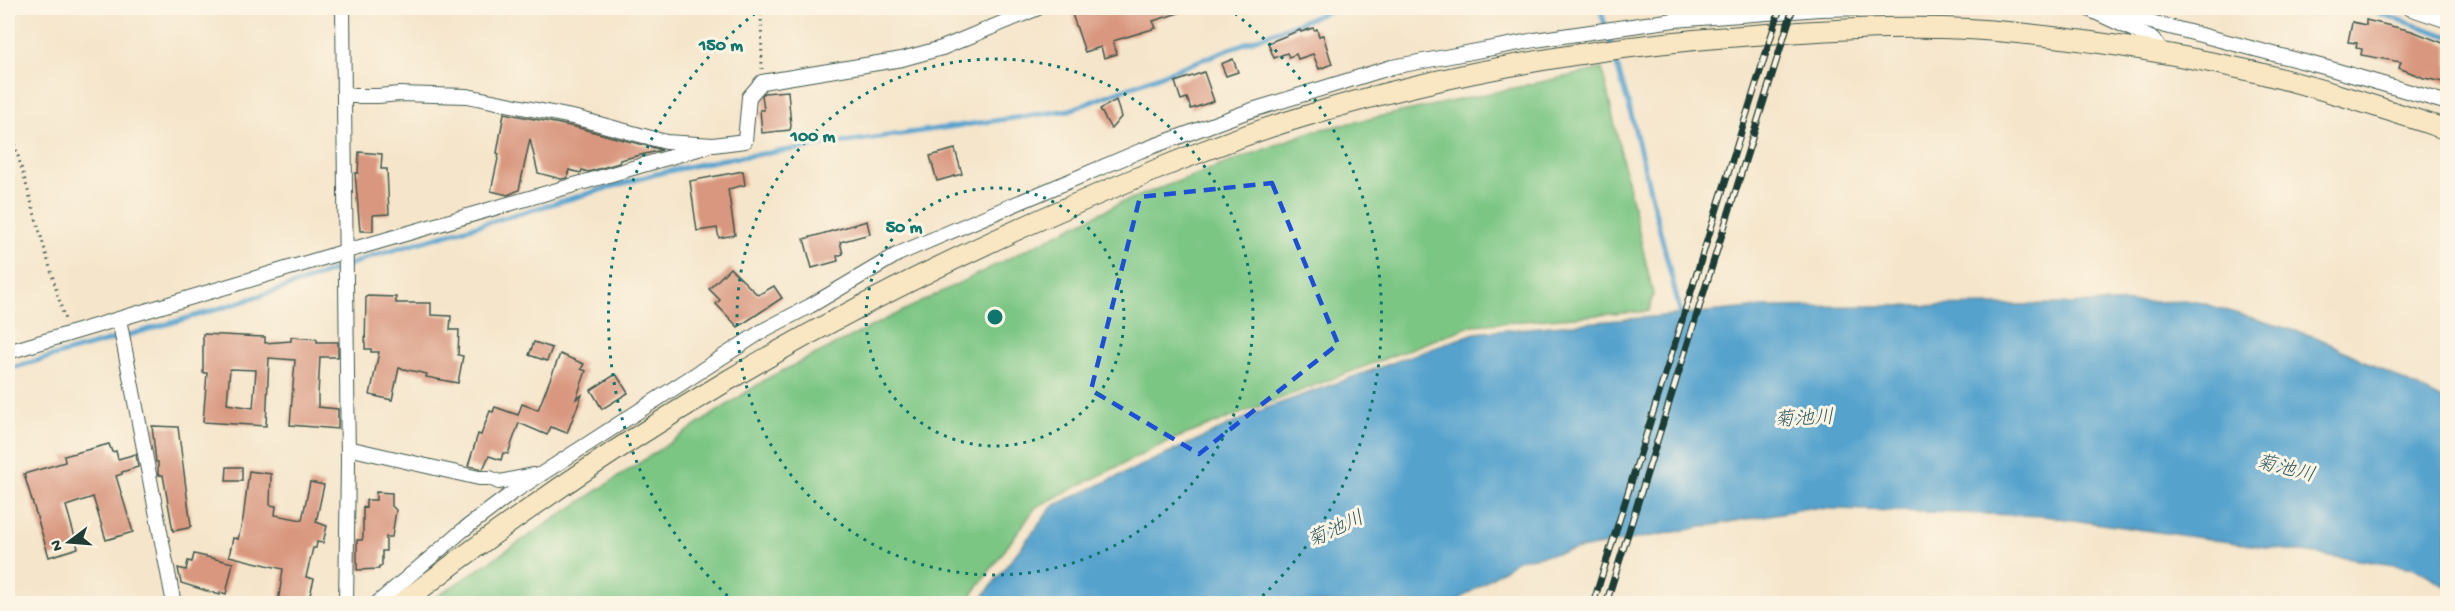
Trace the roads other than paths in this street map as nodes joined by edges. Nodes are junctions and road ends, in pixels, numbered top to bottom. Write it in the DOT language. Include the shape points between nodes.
graph roads {
  1 [pos="343,8"];
  2 [pos="1038,8"];
  3 [pos="1704,8"];
  4 [pos="1869,8"];
  5 [pos="2086,8"];
  6 [pos="2097,8"];
  7 [pos="2409,8"];
  8 [pos="1684,20"];
  9 [pos="2448,21"];
  10 [pos="2163,54"];
  11 [pos="344,96"];
  12 [pos="2448,103"];
  13 [pos="2448,130"];
  14 [pos="713,145"];
  15 [pos="346,253"];
  16 [pos="119,322"];
  17 [pos="8,352"];
  18 [pos="348,448"];
  19 [pos="542,473"];
  20 [pos="174,603"];
  21 [pos="346,603"];
  22 [pos="376,603"];
  23 [pos="401,603"];
  1 -- 11 [label="street"];
  2 -- 14 [label="street" via="942,48 902,59 762,82 749,98 745,141"];
  3 -- 8 [label="street"];
  4 -- 8 [label="street"];
  5 -- 10 [label="street" via="2153,39"];
  6 -- 12 [label="street"];
  7 -- 9 [label="street"];
  8 -- 19 [label="street" via="1535,40 1392,67 1250,111 1140,151 898,254 764,330"];
  10 -- 13 [label="street" via="2249,71"];
  10 -- 23 [label="street" via="2014,32 1926,28 1690,40 1498,68 1297,118 1149,172 975,248 850,310 745,368 581,472"];
  11 -- 14 [label="street" via="467,96 577,118 666,142"];
  11 -- 15 [label="street"];
  14 -- 15 [label="street"];
  15 -- 16 [label="street"];
  15 -- 18 [label="street"];
  16 -- 17 [label="street"];
  16 -- 20 [label="street"];
  18 -- 19 [label="street" via="499,482"];
  18 -- 21 [label="street"];
  19 -- 22 [label="street" via="463,530"];
}
